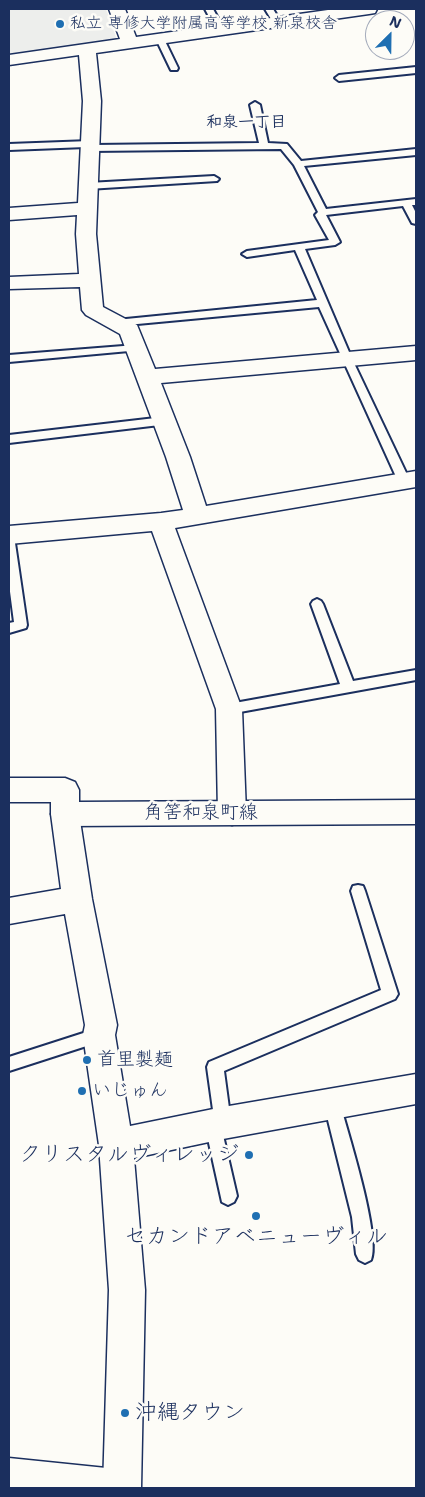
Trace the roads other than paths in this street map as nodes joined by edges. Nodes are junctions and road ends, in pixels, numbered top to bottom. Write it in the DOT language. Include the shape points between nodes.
graph roads {
  1 [pos="117,9"];
  2 [pos="209,9"];
  3 [pos="369,9"];
  4 [pos="273,15"];
  5 [pos="221,30"];
  6 [pos="160,39"];
  7 [pos="130,43"];
  8 [pos="87,50"];
  9 [pos="9,60"];
  10 [pos="174,68"];
  11 [pos="416,70"];
  12 [pos="339,78"];
  13 [pos="255,105"];
  14 [pos="90,146"];
  15 [pos="264,146"];
  16 [pos="9,147"];
  17 [pos="416,152"];
  18 [pos="298,164"];
  19 [pos="214,179"];
  20 [pos="88,186"];
  21 [pos="411,202"];
  22 [pos="87,208"];
  23 [pos="323,212"];
  24 [pos="9,214"];
  25 [pos="416,221"];
  26 [pos="299,247"];
  27 [pos="247,254"];
  28 [pos="90,280"];
  29 [pos="9,283"];
  30 [pos="324,303"];
  31 [pos="116,323"];
  32 [pos="136,348"];
  33 [pos="416,352"];
  34 [pos="9,359"];
  35 [pos="346,359"];
  36 [pos="147,377"];
  37 [pos="164,421"];
  38 [pos="9,439"];
  39 [pos="410,480"];
  40 [pos="197,515"];
  41 [pos="161,522"];
  42 [pos="9,535"];
  43 [pos="9,544"];
  44 [pos="317,604"];
  45 [pos="9,628"];
  46 [pos="416,675"];
  47 [pos="348,687"];
  48 [pos="229,709"];
  49 [pos="9,790"];
  50 [pos="416,812"];
  51 [pos="232,813"];
  52 [pos="65,814"];
  53 [pos="358,892"];
  54 [pos="76,899"];
  55 [pos="9,911"];
  56 [pos="99,1035"];
  57 [pos="9,1064"];
  58 [pos="416,1089"];
  59 [pos="332,1104"];
  60 [pos="218,1124"];
  61 [pos="116,1145"];
  62 [pos="228,1196"];
  63 [pos="365,1254"];
  64 [pos="9,1478"];
  65 [pos="116,1488"];
  66 [pos="122,1488"];
  1 -- 7 [label="main road"];
  2 -- 5 [label="lane"];
  3 -- 4 [label="main road"];
  4 -- 5 [label="main road"];
  5 -- 6 [label="main road"];
  6 -- 7 [label="main road"];
  6 -- 10 [label="lane"];
  7 -- 8 [label="main road"];
  8 -- 9 [label="main road"];
  8 -- 14 [label="main road" via="92,102"];
  11 -- 12 [label="lane"];
  13 -- 15 [label="lane"];
  14 -- 15 [label="lane"];
  14 -- 16 [label="lane"];
  14 -- 20 [label="main road"];
  15 -- 18 [label="lane" via="284,146"];
  17 -- 18 [label="lane"];
  18 -- 23 [label="lane"];
  19 -- 20 [label="lane"];
  20 -- 22 [label="main road"];
  21 -- 23 [label="lane"];
  21 -- 25 [label="lane"];
  22 -- 24 [label="main road"];
  22 -- 28 [label="main road"];
  23 -- 26 [label="lane" via="320,215 335,242"];
  26 -- 27 [label="lane"];
  26 -- 30 [label="lane"];
  28 -- 29 [label="main road"];
  28 -- 31 [label="main road" via="93,310"];
  30 -- 31 [label="lane"];
  30 -- 35 [label="lane"];
  31 -- 32 [label="main road" via="129,330"];
  32 -- 34 [label="lane"];
  32 -- 36 [label="main road"];
  33 -- 35 [label="main road"];
  35 -- 36 [label="main road"];
  35 -- 39 [label="lane"];
  36 -- 37 [label="main road"];
  37 -- 38 [label="lane"];
  37 -- 40 [label="main road"];
  39 -- 40 [label="main road"];
  40 -- 41 [label="main road"];
  41 -- 42 [label="main road"];
  41 -- 48 [label="main road"];
  43 -- 45 [label="lane" via="21,625"];
  44 -- 47 [label="lane"];
  46 -- 47 [label="lane"];
  47 -- 48 [label="lane"];
  48 -- 51 [label="main road"];
  49 -- 52 [label="main road" via="64,790"];
  50 -- 51 [label="main road, 角筈和泉町線"];
  51 -- 52 [label="main road, 角筈和泉町線"];
  52 -- 54 [label="main road"];
  53 -- 60 [label="lane" via="390,994 215,1067"];
  54 -- 55 [label="main road"];
  54 -- 56 [label="main road" via="101,1025"];
  56 -- 57 [label="lane"];
  56 -- 61 [label="main road"];
  58 -- 59 [label="main road"];
  59 -- 60 [label="main road"];
  59 -- 63 [label="lane" via="361,1217"];
  60 -- 61 [label="main road"];
  60 -- 62 [label="lane"];
  61 -- 66 [label="main road" via="127,1290"];
  64 -- 65 [label="main road"];
}
